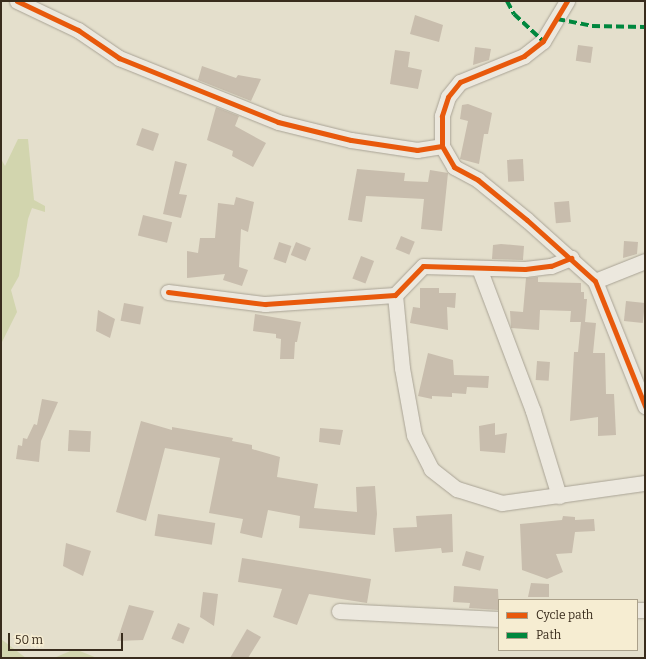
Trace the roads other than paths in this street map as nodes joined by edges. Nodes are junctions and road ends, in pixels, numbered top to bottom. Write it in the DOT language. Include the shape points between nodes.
graph roads {
  1 [pos="17,1"];
  2 [pos="567,1"];
  3 [pos="442,146"];
  4 [pos="571,258"];
  5 [pos="645,261"];
  6 [pos="479,268"];
  7 [pos="595,281"];
  8 [pos="168,292"];
  9 [pos="395,295"];
  10 [pos="645,406"];
  11 [pos="645,483"];
  12 [pos="559,496"];
  13 [pos="339,611"];
  14 [pos="498,619"];
  1 -- 3 [label="street" via="78,30 119,58 278,122 351,140 417,150"];
  2 -- 3 [label="street" via="543,41 524,56 460,82 448,97 442,116"];
  3 -- 4 [label="street" via="454,167 478,180"];
  4 -- 6 [label="street" via="551,266 525,269"];
  4 -- 7 [label="street"];
  5 -- 7 [label="street"];
  6 -- 9 [label="street" via="423,266"];
  6 -- 12 [label="street" via="533,412"];
  7 -- 10 [label="street"];
  8 -- 9 [label="street" via="264,304"];
  9 -- 12 [label="street" via="402,368 414,435 431,469 457,489 502,503"];
  11 -- 12 [label="street"];
  13 -- 14 [label="street"];
}
